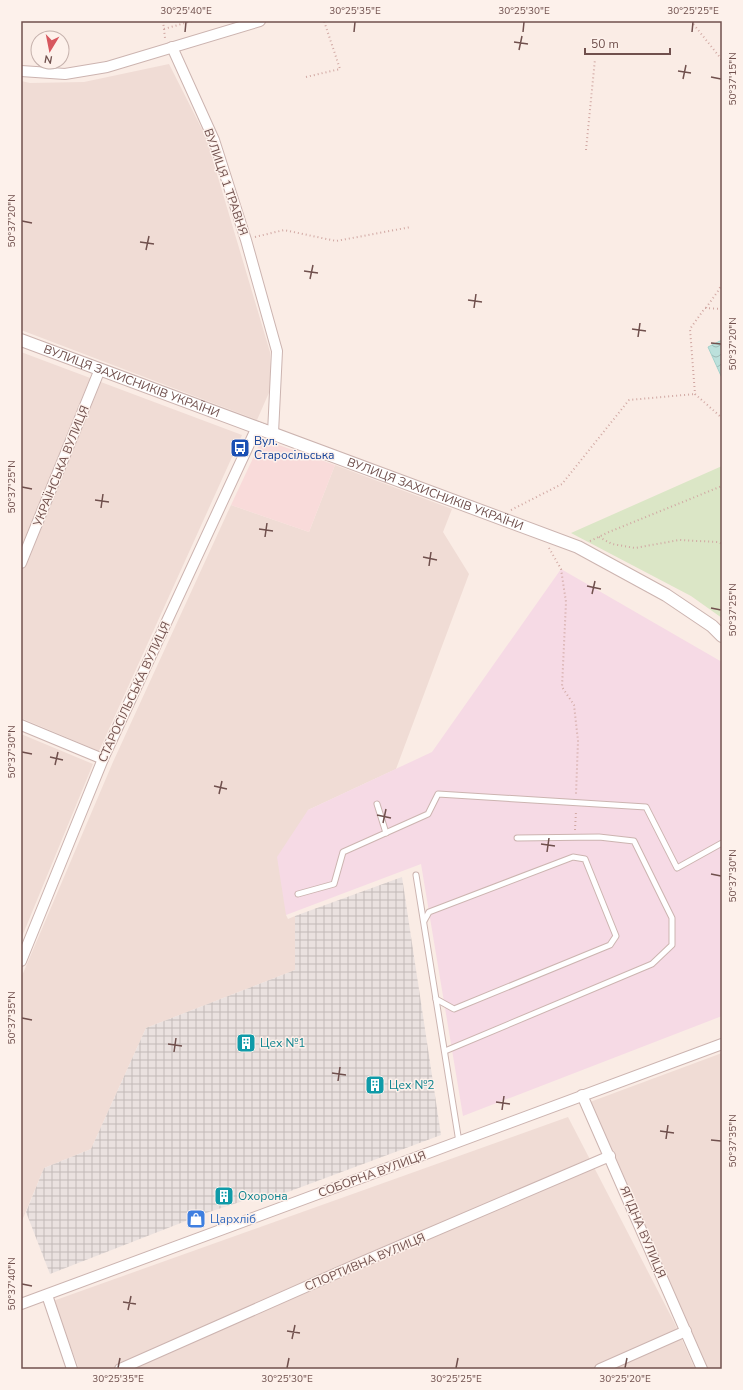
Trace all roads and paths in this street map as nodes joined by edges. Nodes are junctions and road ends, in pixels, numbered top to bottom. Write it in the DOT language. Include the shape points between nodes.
graph roads {
  1 [pos="163,21"];
  2 [pos="192,21"];
  3 [pos="260,21"];
  4 [pos="324,21"];
  5 [pos="691,21"];
  6 [pos="164,29"];
  7 [pos="172,47"];
  8 [pos="595,59"];
  9 [pos="722,60"];
  10 [pos="21,71"];
  11 [pos="306,77"];
  12 [pos="586,150"];
  13 [pos="411,227"];
  14 [pos="246,240"];
  15 [pos="722,284"];
  16 [pos="705,308"];
  17 [pos="722,309"];
  18 [pos="21,340"];
  19 [pos="100,369"];
  20 [pos="695,394"];
  21 [pos="722,418"];
  22 [pos="257,427"];
  23 [pos="273,434"];
  24 [pos="722,486"];
  25 [pos="497,517"];
  26 [pos="540,533"];
  27 [pos="599,536"];
  28 [pos="722,544"];
  29 [pos="578,547"];
  30 [pos="21,563"];
  31 [pos="722,636"];
  32 [pos="21,725"];
  33 [pos="103,759"];
  34 [pos="576,802"];
  35 [pos="377,804"];
  36 [pos="386,833"];
  37 [pos="575,837"];
  38 [pos="517,838"];
  39 [pos="722,843"];
  40 [pos="416,875"];
  41 [pos="298,894"];
  42 [pos="424,921"];
  43 [pos="21,961"];
  44 [pos="436,999"];
  45 [pos="722,1044"];
  46 [pos="444,1051"];
  47 [pos="582,1095"];
  48 [pos="459,1142"];
  49 [pos="610,1156"];
  50 [pos="47,1295"];
  51 [pos="21,1304"];
  52 [pos="686,1331"];
  53 [pos="72,1369"];
  54 [pos="120,1369"];
  55 [pos="600,1369"];
  56 [pos="702,1369"];
  1 -- 6 [label="path"];
  2 -- 6 [label="path"];
  3 -- 7 [label="street"];
  4 -- 11 [label="path" via="340,68"];
  5 -- 9 [label="path"];
  6 -- 7 [label="path" via="164,38"];
  7 -- 10 [label="street" via="107,66 65,74"];
  7 -- 14 [label="street, ВУЛИЦЯ 1 ТРАВНЯ" via="214,140"];
  8 -- 12 [label="path"];
  13 -- 14 [label="path" via="336,241 284,230"];
  14 -- 23 [label="street, ВУЛИЦЯ 1 ТРАВНЯ" via="277,351"];
  15 -- 16 [label="path"];
  16 -- 17 [label="path"];
  16 -- 20 [label="path" via="690,329"];
  18 -- 19 [label="street, ВУЛИЦЯ ЗАХИСНИКІВ УКРАЇНИ"];
  19 -- 22 [label="street, ВУЛИЦЯ ЗАХИСНИКІВ УКРАЇНИ"];
  19 -- 30 [label="street, УКРАЇНСЬКА ВУЛИЦЯ"];
  20 -- 21 [label="path"];
  20 -- 25 [label="path" via="629,400 562,484"];
  22 -- 23 [label="street"];
  22 -- 33 [label="street, СТАРОСІЛЬСЬКА ВУЛИЦЯ"];
  23 -- 25 [label="street, ВУЛИЦЯ ЗАХИСНИКІВ УКРАЇНИ"];
  24 -- 27 [label="path"];
  25 -- 26 [label="street, ВУЛИЦЯ ЗАХИСНИКІВ УКРАЇНИ"];
  26 -- 29 [label="street, ВУЛИЦЯ ЗАХИСНИКІВ УКРАЇНИ"];
  26 -- 34 [label="path" via="561,569 566,602 562,687 574,705 577,726"];
  27 -- 28 [label="path" via="612,544 635,548 679,540"];
  27 -- 29 [label="path"];
  29 -- 31 [label="street, ВУЛИЦЯ ЗАХИСНИКІВ УКРАЇНИ" via="666,595 712,626"];
  32 -- 33 [label="street"];
  33 -- 43 [label="street, СТАРОСІЛЬСЬКА ВУЛИЦЯ"];
  34 -- 36 [label="lane" via="438,794 428,814"];
  34 -- 37 [label="path"];
  34 -- 39 [label="lane" via="646,807 677,868"];
  35 -- 36 [label="lane"];
  36 -- 41 [label="lane" via="343,852 334,884"];
  37 -- 38 [label="lane"];
  37 -- 46 [label="lane" via="634,841 672,918 672,945 652,964"];
  40 -- 42 [label="lane"];
  42 -- 44 [label="lane"];
  42 -- 44 [label="lane" via="429,912 573,857 585,859 616,936 610,945 454,1009"];
  44 -- 46 [label="lane"];
  45 -- 47 [label="street, СОБОРНА ВУЛИЦЯ"];
  46 -- 48 [label="lane"];
  47 -- 48 [label="street, СОБОРНА ВУЛИЦЯ"];
  47 -- 49 [label="street, ЯГІДНА ВУЛИЦЯ"];
  48 -- 50 [label="street, СОБОРНА ВУЛИЦЯ"];
  49 -- 52 [label="street, ЯГІДНА ВУЛИЦЯ"];
  49 -- 54 [label="street, СПОРТИВНА ВУЛИЦЯ"];
  50 -- 51 [label="street, СОБОРНА ВУЛИЦЯ"];
  50 -- 53 [label="street"];
  52 -- 55 [label="street"];
  52 -- 56 [label="street, ЯГІДНА ВУЛИЦЯ"];
}
